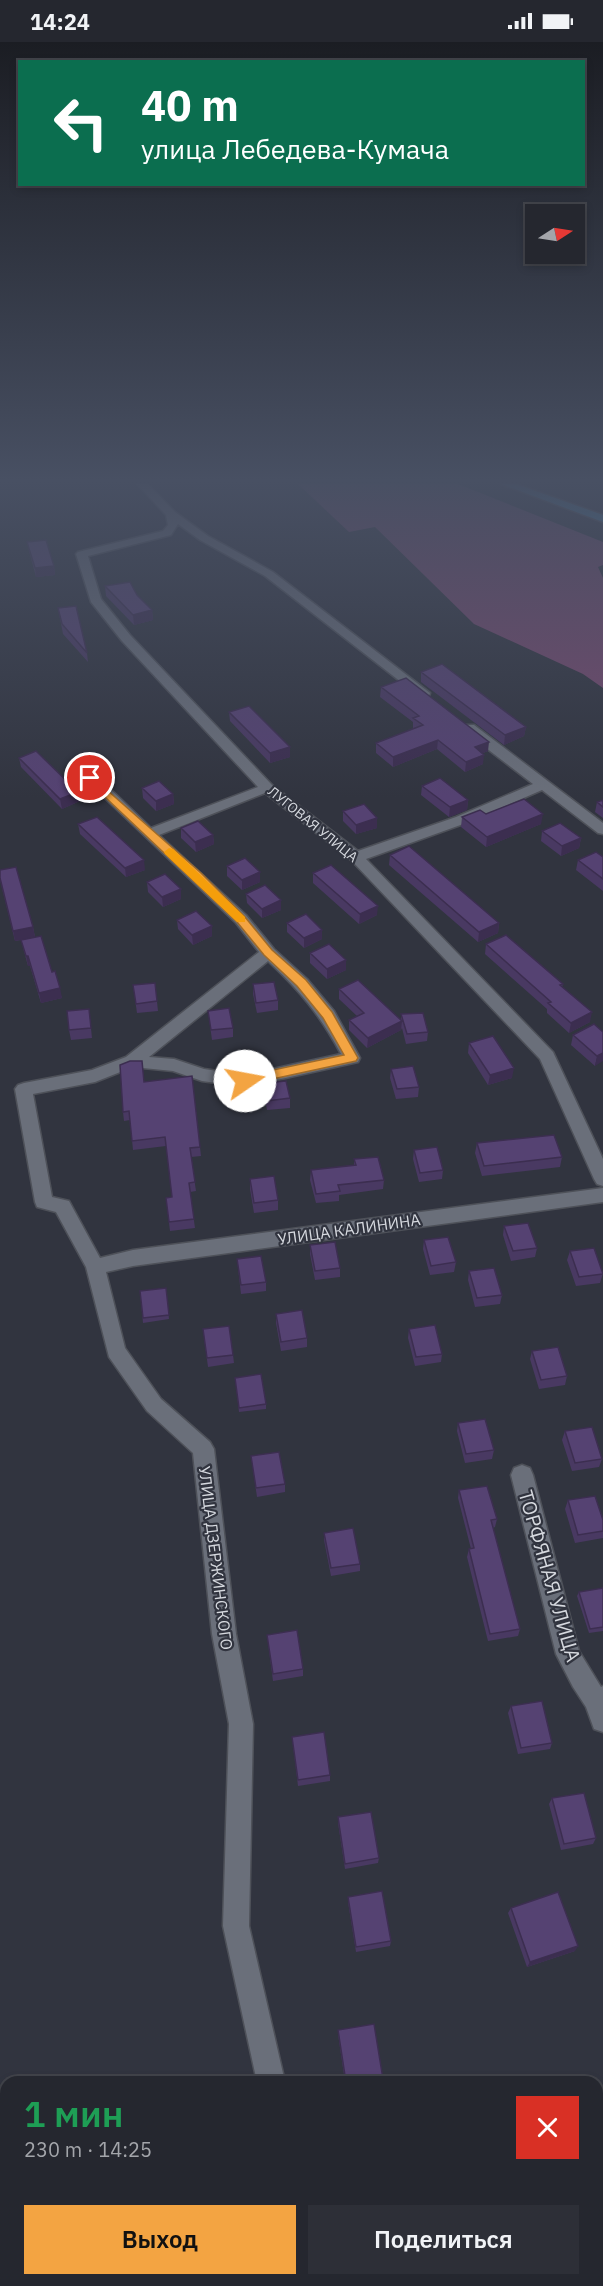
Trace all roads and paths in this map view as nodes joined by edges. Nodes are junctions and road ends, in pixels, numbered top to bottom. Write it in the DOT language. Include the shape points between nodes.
graph roads {
  1 [pos="92,589"];
  2 [pos="288,589"];
  3 [pos="431,698"];
  4 [pos="459,720"];
  5 [pos="76,764"];
  6 [pos="542,785"];
  7 [pos="267,788"];
  8 [pos="603,831"];
  9 [pos="149,834"];
  10 [pos="356,857"];
  11 [pos="268,953"];
  12 [pos="132,1061"];
  13 [pos="603,1179"];
  14 [pos="603,1195"];
  15 [pos="95,1267"];
  16 [pos="522,1476"];
  17 [pos="601,1706"];
  18 [pos="271,2076"];
  1 -- 7 [label="street, ЛУГОВАЯ УЛИЦА" via="95,600 126,639"];
  2 -- 3 [label="street"];
  4 -- 6 [label="street"];
  5 -- 9 [label="street"];
  6 -- 8 [label="street"];
  6 -- 10 [label="street" via="461,820"];
  7 -- 9 [label="street"];
  7 -- 10 [label="street, ЛУГОВАЯ УЛИЦА"];
  9 -- 11 [label="street" via="241,919"];
  10 -- 13 [label="street, ЛУГОВАЯ УЛИЦА" via="547,1056"];
  11 -- 12 [label="street, УЛИЦА ДЗЕРЖИНСКОГО"];
  11 -- 12 [label="street" via="328,1015 352,1058 245,1081 202,1075 174,1065"];
  12 -- 15 [label="street, УЛИЦА ДЗЕРЖИНСКОГО" via="95,1076 24,1089 44,1202 62,1206"];
  14 -- 15 [label="street, УЛИЦА КАЛИНИНА" via="133,1258"];
  15 -- 18 [label="street, УЛИЦА ДЗЕРЖИНСКОГО" via="116,1351 154,1406 202,1449 224,1634 241,1724 236,1926"];
  16 -- 17 [label="street, ТОРФЯНАЯ УЛИЦА" via="568,1654"];
}
